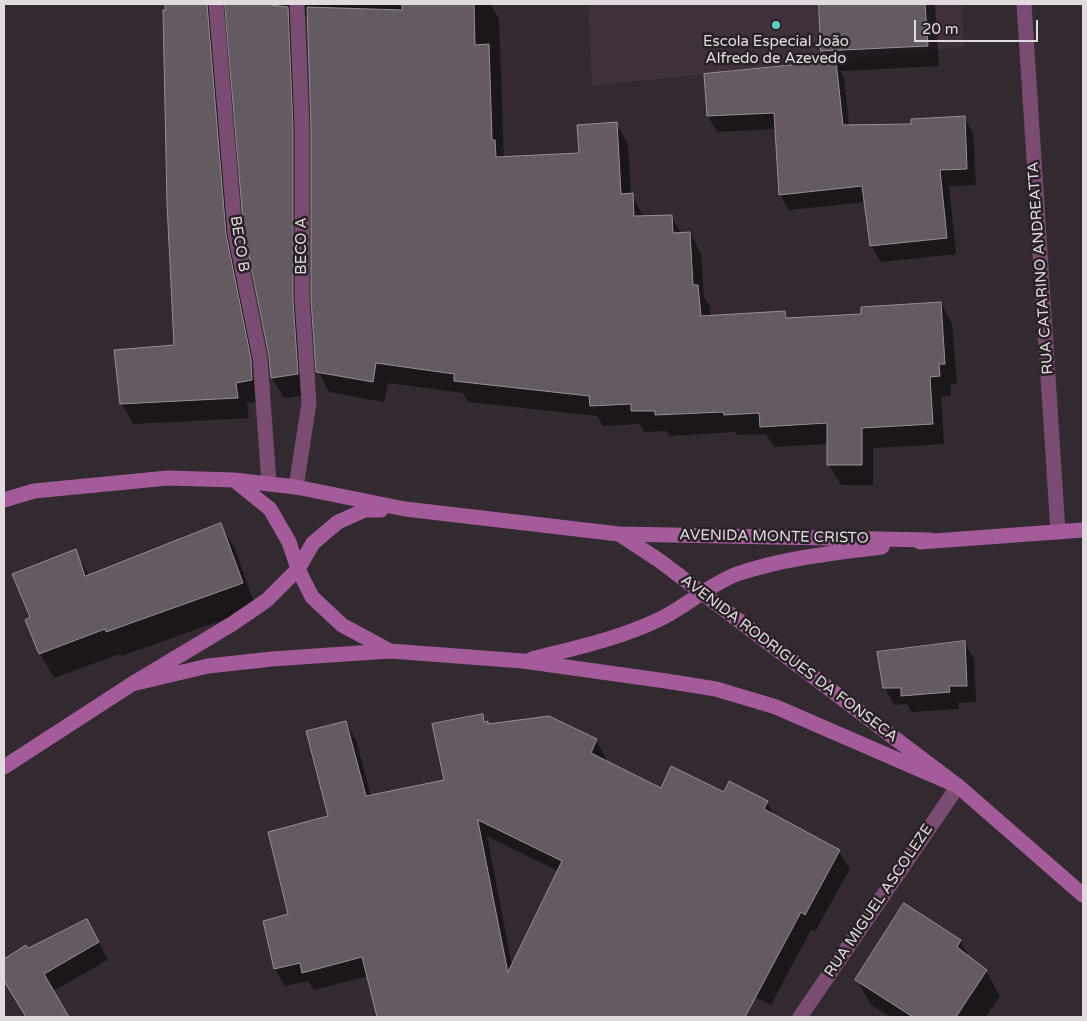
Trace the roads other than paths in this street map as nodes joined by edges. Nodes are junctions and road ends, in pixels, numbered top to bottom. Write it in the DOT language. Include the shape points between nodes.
graph roads {
  1 [pos="216,4"];
  2 [pos="297,4"];
  3 [pos="1024,4"];
  4 [pos="234,480"];
  5 [pos="269,483"];
  6 [pos="296,487"];
  7 [pos="4,500"];
  8 [pos="405,509"];
  9 [pos="1083,530"];
  10 [pos="1058,532"];
  11 [pos="619,534"];
  12 [pos="930,540"];
  13 [pos="298,569"];
  14 [pos="701,592"];
  15 [pos="390,651"];
  16 [pos="523,661"];
  17 [pos="132,684"];
  18 [pos="4,767"];
  19 [pos="958,786"];
  20 [pos="1083,895"];
  21 [pos="800,1017"];
  1 -- 5 [label="street, BECO B" via="235,233 260,358"];
  2 -- 6 [label="street, BECO A" via="302,128 302,299 309,403"];
  3 -- 10 [label="street, RUA CATARINO ANDREATTA"];
  4 -- 5 [label="main road"];
  4 -- 7 [label="main road" via="168,478 34,491"];
  4 -- 13 [label="main road" via="270,509 289,542"];
  5 -- 6 [label="main road"];
  6 -- 8 [label="main road"];
  8 -- 11 [label="main road, AVENIDA MONTE CRISTO"];
  8 -- 13 [label="main road" via="365,510 338,522 313,543"];
  9 -- 10 [label="main road, AVENIDA MONTE CRISTO"];
  10 -- 12 [label="main road, AVENIDA MONTE CRISTO"];
  11 -- 12 [label="main road, AVENIDA MONTE CRISTO"];
  11 -- 14 [label="main road, AVENIDA RODRIGUES DA FONSECA"];
  12 -- 14 [label="main road, AVENIDA MONTE CRISTO" via="784,560 735,575"];
  13 -- 15 [label="main road" via="312,597 342,625"];
  13 -- 17 [label="main road" via="253,610"];
  14 -- 16 [label="main road, AVENIDA MONTE CRISTO" via="659,620 624,634"];
  14 -- 19 [label="main road, AVENIDA RODRIGUES DA FONSECA"];
  15 -- 16 [label="main road"];
  15 -- 17 [label="main road" via="272,658 208,666"];
  16 -- 19 [label="main road, AVENIDA RODRIGUES DA FONSECA" via="716,689 776,707"];
  17 -- 18 [label="main road"];
  19 -- 20 [label="main road, AVENIDA RODRIGUES DA FONSECA"];
  19 -- 21 [label="street, RUA MIGUEL ASCOLEZE"];
}
